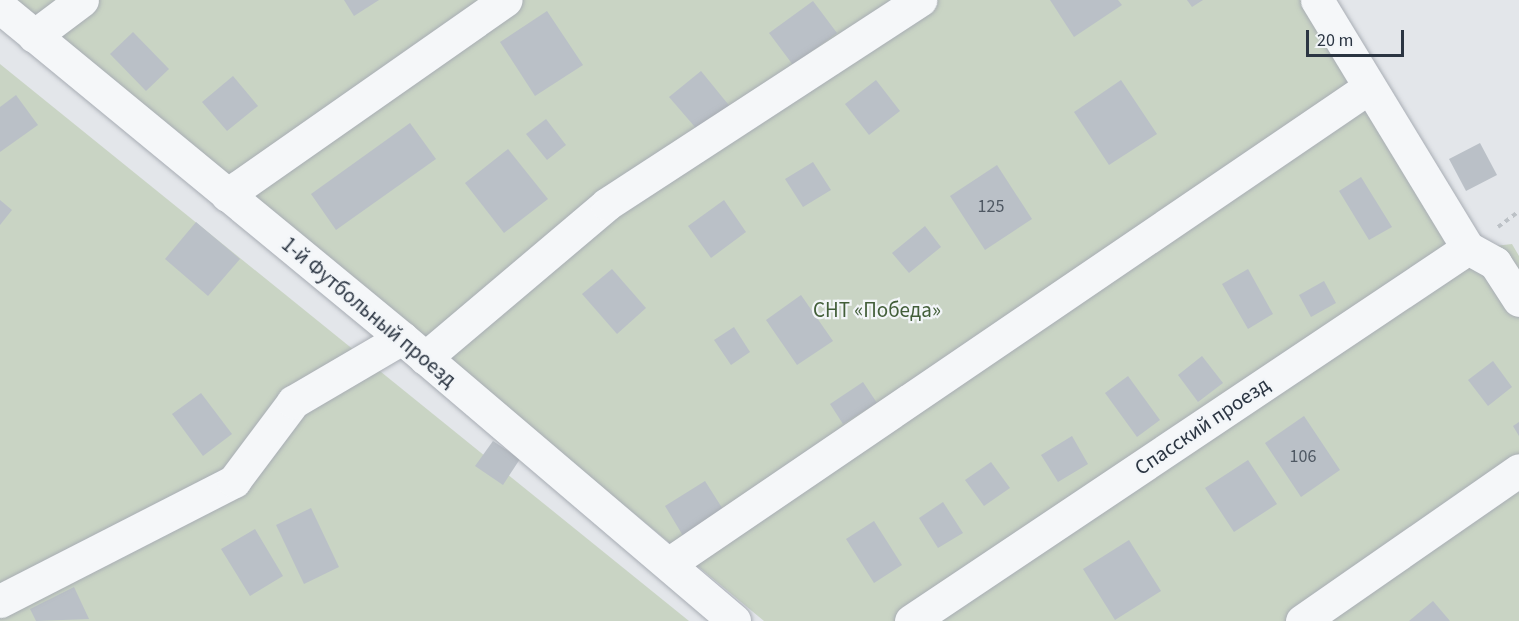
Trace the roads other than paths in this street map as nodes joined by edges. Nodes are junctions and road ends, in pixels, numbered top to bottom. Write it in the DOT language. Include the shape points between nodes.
graph roads {
  1 [pos="82,0"];
  2 [pos="504,0"];
  3 [pos="920,0"];
  4 [pos="1317,0"];
  5 [pos="0,7"];
  6 [pos="34,36"];
  7 [pos="1368,88"];
  8 [pos="226,195"];
  9 [pos="1482,255"];
  10 [pos="1519,300"];
  11 [pos="414,348"];
  12 [pos="1519,470"];
  13 [pos="670,563"];
  14 [pos="0,601"];
  15 [pos="734,621"];
  16 [pos="911,621"];
  17 [pos="1302,621"];
  1 -- 6 [label="street"];
  2 -- 8 [label="street"];
  3 -- 11 [label="street" via="607,204"];
  4 -- 7 [label="street"];
  5 -- 6 [label="street, 1-й Футбольный проезд"];
  6 -- 8 [label="street, 1-й Футбольный проезд"];
  7 -- 9 [label="street"];
  7 -- 13 [label="street"];
  8 -- 11 [label="street, 1-й Футбольный проезд"];
  9 -- 10 [label="street"];
  9 -- 16 [label="street, Спасский проезд"];
  11 -- 13 [label="street, 1-й Футбольный проезд"];
  11 -- 14 [label="street" via="293,402 234,482"];
  12 -- 17 [label="street"];
  13 -- 15 [label="street, 1-й Футбольный проезд"];
}
